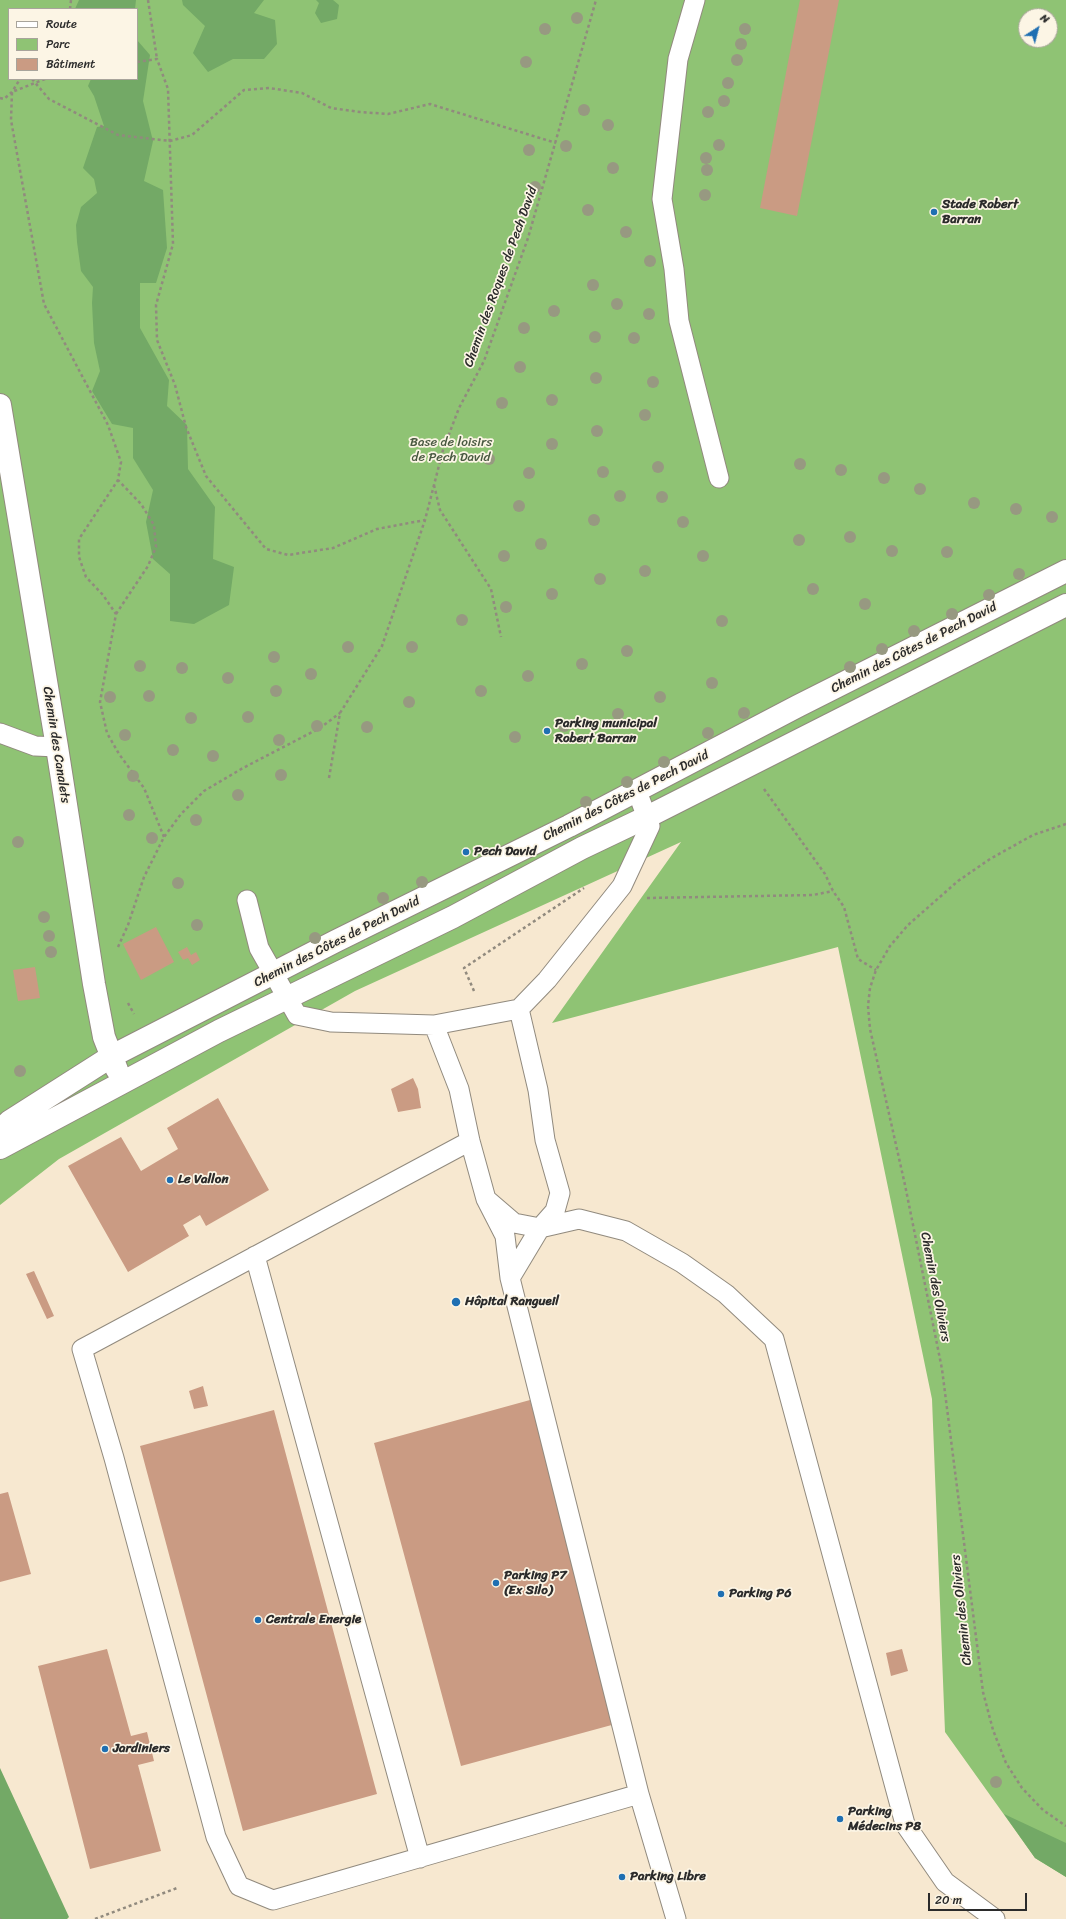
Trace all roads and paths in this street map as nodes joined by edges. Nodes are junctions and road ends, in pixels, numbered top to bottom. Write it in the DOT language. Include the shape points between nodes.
graph roads {
  1 [pos="148,0"];
  2 [pos="596,0"];
  3 [pos="695,0"];
  4 [pos="157,59"];
  5 [pos="138,62"];
  6 [pos="19,80"];
  7 [pos="41,80"];
  8 [pos="35,82"];
  9 [pos="12,92"];
  10 [pos="0,98"];
  11 [pos="170,141"];
  12 [pos="556,143"];
  13 [pos="0,405"];
  14 [pos="719,478"];
  15 [pos="118,480"];
  16 [pos="434,485"];
  17 [pos="425,520"];
  18 [pos="1066,571"];
  19 [pos="1066,605"];
  20 [pos="116,614"];
  21 [pos="501,637"];
  22 [pos="340,713"];
  23 [pos="0,734"];
  24 [pos="57,747"];
  25 [pos="329,778"];
  26 [pos="759,782"];
  27 [pos="637,791"];
  28 [pos="647,817"];
  29 [pos="1066,824"];
  30 [pos="164,837"];
  31 [pos="833,891"];
  32 [pos="642,897"];
  33 [pos="247,900"];
  34 [pos="114,951"];
  35 [pos="876,970"];
  36 [pos="273,974"];
  37 [pos="287,998"];
  38 [pos="519,1009"];
  39 [pos="434,1025"];
  40 [pos="112,1056"];
  41 [pos="122,1082"];
  42 [pos="0,1130"];
  43 [pos="470,1140"];
  44 [pos="0,1148"];
  45 [pos="486,1198"];
  46 [pos="540,1228"];
  47 [pos="256,1256"];
  48 [pos="510,1278"];
  49 [pos="639,1794"];
  50 [pos="1066,1826"];
  51 [pos="420,1858"];
  52 [pos="177,1888"];
  53 [pos="95,1919"];
  54 [pos="676,1919"];
  55 [pos="995,1919"];
  1 -- 4 [label="path"];
  2 -- 12 [label="path, Chemin des Roques de Pech David"];
  3 -- 14 [label="lane" via="678,59 662,199 680,321"];
  4 -- 5 [label="path"];
  4 -- 11 [label="path" via="168,89"];
  6 -- 9 [label="path"];
  7 -- 8 [label="path"];
  8 -- 9 [label="path"];
  8 -- 11 [label="path" via="49,98 118,135"];
  9 -- 10 [label="path"];
  9 -- 15 [label="path" via="11,120 44,304 108,425 121,462"];
  11 -- 12 [label="path" via="192,136 244,90 270,88 302,93 331,108 360,112 388,114 430,104"];
  11 -- 17 [label="path" via="173,244 156,306 157,340 175,385 186,427 206,476 266,549 288,555 332,548 377,529"];
  12 -- 16 [label="path, Chemin des Roques de Pech David" via="528,238 484,361 459,408 443,450"];
  13 -- 24 [label="street, Chemin des Canalets"];
  15 -- 20 [label="path" via="79,538 79,557 86,577"];
  15 -- 20 [label="path" via="141,504 154,525 156,547 148,566"];
  16 -- 17 [label="path, Chemin des Roques de Pech David"];
  16 -- 21 [label="path" via="440,510 491,589"];
  17 -- 22 [label="path, Chemin des Roques de Pech David" via="382,646"];
  18 -- 27 [label="street, Chemin des Côtes de Pech David" via="798,706"];
  19 -- 28 [label="street, Chemin des Côtes de Pech David"];
  20 -- 30 [label="path" via="100,702 107,733 144,788"];
  22 -- 25 [label="path, Chemin des Roques de Pech David"];
  22 -- 30 [label="path" via="320,728 204,791 181,814"];
  23 -- 24 [label="lane" via="34,746"];
  24 -- 40 [label="street, Chemin des Canalets" via="94,984 104,1037"];
  26 -- 31 [label="path" via="825,874"];
  27 -- 28 [label="lane"];
  27 -- 36 [label="street, Chemin des Côtes de Pech David"];
  28 -- 37 [label="street, Chemin des Côtes de Pech David"];
  28 -- 38 [label="lane" via="650,826 622,886 547,980"];
  29 -- 35 [label="path, Chemin des Oliviers" via="1033,835 990,859 958,881 908,925 890,946"];
  30 -- 34 [label="path" via="144,877 128,926"];
  31 -- 32 [label="path" via="813,895 653,899"];
  31 -- 35 [label="path" via="844,907 858,959"];
  33 -- 36 [label="lane" via="259,948"];
  35 -- 50 [label="path, Chemin des Oliviers" via="868,1006 870,1028 942,1369 983,1692 993,1730 1006,1763 1022,1788 1043,1810"];
  36 -- 37 [label="lane"];
  36 -- 40 [label="street, Chemin des Côtes de Pech David"];
  37 -- 39 [label="lane" via="297,1015 331,1022"];
  37 -- 41 [label="street, Chemin des Côtes de Pech David"];
  38 -- 39 [label="lane"];
  38 -- 46 [label="lane" via="538,1090 545,1140 560,1193 555,1211"];
  39 -- 43 [label="lane" via="459,1089"];
  40 -- 41 [label="street, Chemin des Canalets"];
  40 -- 42 [label="street, Chemin des Côtes de Pech David"];
  41 -- 44 [label="street, Chemin des Côtes de Pech David"];
  43 -- 45 [label="lane"];
  43 -- 47 [label="lane"];
  45 -- 46 [label="lane" via="514,1223"];
  45 -- 48 [label="lane" via="505,1236"];
  46 -- 48 [label="lane"];
  46 -- 55 [label="lane" via="579,1219 626,1231 682,1263 726,1294 774,1339 905,1824 945,1882"];
  47 -- 51 [label="lane"];
  47 -- 51 [label="lane" via="82,1350 116,1466 216,1837 239,1886 273,1900"];
  48 -- 49 [label="lane"];
  49 -- 51 [label="lane"];
  49 -- 54 [label="lane"];
  52 -- 53 [label="path"];
}
